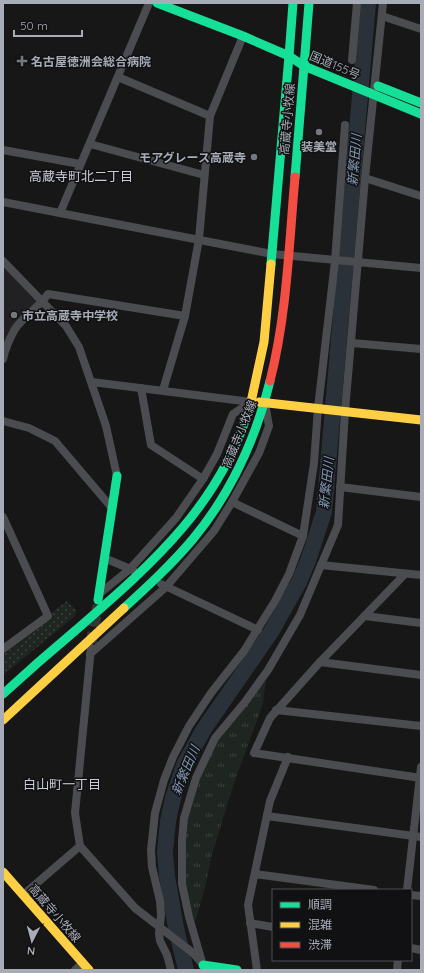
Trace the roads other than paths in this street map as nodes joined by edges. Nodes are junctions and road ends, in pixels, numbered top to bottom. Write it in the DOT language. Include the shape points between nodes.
graph roads {
  1 [pos="149,3"];
  2 [pos="157,3"];
  3 [pos="293,3"];
  4 [pos="309,3"];
  5 [pos="357,3"];
  6 [pos="383,3"];
  7 [pos="175,6"];
  8 [pos="382,16"];
  9 [pos="421,29"];
  10 [pos="244,36"];
  11 [pos="289,56"];
  12 [pos="352,60"];
  13 [pos="307,61"];
  14 [pos="118,77"];
  15 [pos="364,80"];
  16 [pos="375,85"];
  17 [pos="374,95"];
  18 [pos="421,103"];
  19 [pos="421,114"];
  20 [pos="210,116"];
  21 [pos="345,125"];
  22 [pos="90,144"];
  23 [pos="3,150"];
  24 [pos="80,164"];
  25 [pos="204,175"];
  26 [pos="365,178"];
  27 [pos="421,196"];
  28 [pos="3,202"];
  29 [pos="60,213"];
  30 [pos="199,239"];
  31 [pos="272,254"];
  32 [pos="288,257"];
  33 [pos="3,261"];
  34 [pos="335,261"];
  35 [pos="358,263"];
  36 [pos="421,268"];
  37 [pos="43,301"];
  38 [pos="185,316"];
  39 [pos="352,342"];
  40 [pos="421,348"];
  41 [pos="3,359"];
  42 [pos="92,382"];
  43 [pos="141,388"];
  44 [pos="163,390"];
  45 [pos="251,402"];
  46 [pos="265,403"];
  47 [pos="318,408"];
  48 [pos="345,411"];
  49 [pos="421,420"];
  50 [pos="3,421"];
  51 [pos="117,476"];
  52 [pos="203,479"];
  53 [pos="340,487"];
  54 [pos="421,497"];
  55 [pos="232,502"];
  56 [pos="112,508"];
  57 [pos="3,517"];
  58 [pos="303,536"];
  59 [pos="104,558"];
  60 [pos="321,565"];
  61 [pos="131,570"];
  62 [pos="406,574"];
  63 [pos="421,575"];
  64 [pos="164,585"];
  65 [pos="99,597"];
  66 [pos="365,616"];
  67 [pos="421,623"];
  68 [pos="258,630"];
  69 [pos="3,649"];
  70 [pos="320,662"];
  71 [pos="421,675"];
  72 [pos="3,694"];
  73 [pos="276,710"];
  74 [pos="3,720"];
  75 [pos="421,726"];
  76 [pos="288,758"];
  77 [pos="421,767"];
  78 [pos="420,778"];
  79 [pos="267,816"];
  80 [pos="417,836"];
  81 [pos="80,846"];
  82 [pos="3,872"];
  83 [pos="255,874"];
  84 [pos="367,889"];
  85 [pos="407,889"];
  86 [pos="23,895"];
  87 [pos="250,923"];
  88 [pos="272,927"];
  89 [pos="162,928"];
  90 [pos="86,966"];
  91 [pos="205,968"];
  92 [pos="75,970"];
  93 [pos="171,970"];
  94 [pos="237,970"];
  95 [pos="257,970"];
  1 -- 14 [label="street"];
  2 -- 7 [label="main road"];
  3 -- 11 [label="main road"];
  4 -- 13 [label="main road, 国道155号"];
  5 -- 12 [label="street"];
  6 -- 8 [label="street"];
  7 -- 10 [label="main road"];
  8 -- 9 [label="street"];
  8 -- 16 [label="street"];
  10 -- 11 [label="main road"];
  10 -- 20 [label="street"];
  11 -- 13 [label="main road"];
  11 -- 31 [label="main road, 高蔵寺小牧線"];
  13 -- 17 [label="main road, 国道155号"];
  13 -- 32 [label="main road, 高蔵寺小牧線"];
  14 -- 20 [label="street"];
  14 -- 22 [label="street"];
  15 -- 16 [label="main road, 国道155号"];
  16 -- 17 [label="street"];
  16 -- 18 [label="main road, 国道155号"];
  17 -- 19 [label="main road, 国道155号"];
  17 -- 26 [label="street"];
  20 -- 25 [label="street"];
  21 -- 34 [label="street"];
  22 -- 24 [label="street"];
  22 -- 25 [label="street"];
  23 -- 24 [label="street"];
  24 -- 29 [label="street"];
  25 -- 30 [label="street"];
  26 -- 27 [label="street"];
  26 -- 35 [label="street"];
  28 -- 29 [label="street"];
  29 -- 30 [label="street"];
  30 -- 31 [label="street"];
  30 -- 38 [label="street"];
  31 -- 32 [label="street"];
  31 -- 45 [label="main road, 高蔵寺小牧線" via="264,342"];
  32 -- 34 [label="street"];
  32 -- 46 [label="main road, 高蔵寺小牧線" via="278,343"];
  33 -- 37 [label="street"];
  34 -- 35 [label="street"];
  34 -- 47 [label="street"];
  35 -- 36 [label="street"];
  35 -- 39 [label="street"];
  37 -- 38 [label="street" via="48,294"];
  37 -- 41 [label="street" via="16,329"];
  37 -- 42 [label="street" via="66,326 79,347"];
  38 -- 44 [label="street"];
  39 -- 40 [label="street"];
  39 -- 48 [label="street"];
  42 -- 43 [label="street"];
  42 -- 51 [label="street" via="106,426"];
  43 -- 44 [label="street"];
  43 -- 52 [label="street" via="152,445"];
  44 -- 45 [label="street"];
  45 -- 46 [label="main road"];
  45 -- 52 [label="street" via="233,414 217,454"];
  45 -- 72 [label="main road, 高蔵寺小牧線" via="222,471 182,531 133,581"];
  46 -- 47 [label="main road"];
  46 -- 55 [label="street" via="269,426 259,453"];
  46 -- 74 [label="main road, 高蔵寺小牧線" via="235,475 194,538 143,590"];
  47 -- 48 [label="main road"];
  47 -- 58 [label="street" via="314,463"];
  48 -- 49 [label="main road"];
  48 -- 53 [label="street"];
  50 -- 56 [label="street" via="30,428 55,441"];
  51 -- 56 [label="main road"];
  52 -- 61 [label="street" via="176,518"];
  53 -- 54 [label="street"];
  53 -- 60 [label="street" via="338,525"];
  55 -- 58 [label="street"];
  55 -- 64 [label="street" via="214,531"];
  56 -- 59 [label="main road"];
  57 -- 69 [label="street" via="48,616"];
  58 -- 68 [label="street" via="288,574"];
  59 -- 61 [label="street"];
  59 -- 65 [label="main road"];
  60 -- 62 [label="street"];
  60 -- 91 [label="street" via="300,615 283,646 245,702 215,738 196,778 184,818 182,884"];
  61 -- 65 [label="street"];
  62 -- 63 [label="street"];
  62 -- 66 [label="street"];
  64 -- 68 [label="street"];
  64 -- 81 [label="street" via="90,651 75,813"];
  66 -- 67 [label="street"];
  66 -- 70 [label="street"];
  68 -- 89 [label="street" via="210,693 189,726 164,780 155,813 151,850"];
  70 -- 71 [label="street"];
  70 -- 73 [label="street"];
  73 -- 75 [label="street"];
  73 -- 76 [label="street" via="254,753"];
  76 -- 78 [label="street"];
  76 -- 79 [label="street" via="270,801"];
  77 -- 78 [label="street"];
  78 -- 80 [label="street"];
  79 -- 80 [label="street"];
  79 -- 83 [label="street"];
  80 -- 85 [label="street"];
  81 -- 86 [label="street"];
  81 -- 89 [label="street" via="135,908"];
  82 -- 86 [label="main road, 高蔵寺小牧線"];
  83 -- 84 [label="street"];
  83 -- 87 [label="street" via="248,904"];
  86 -- 90 [label="main road, 高蔵寺小牧線"];
  87 -- 88 [label="street"];
  87 -- 95 [label="street"];
  89 -- 91 [label="street" via="193,953"];
  89 -- 93 [label="street" via="159,934 160,941"];
  90 -- 92 [label="street"];
  91 -- 94 [label="main road"];
}
